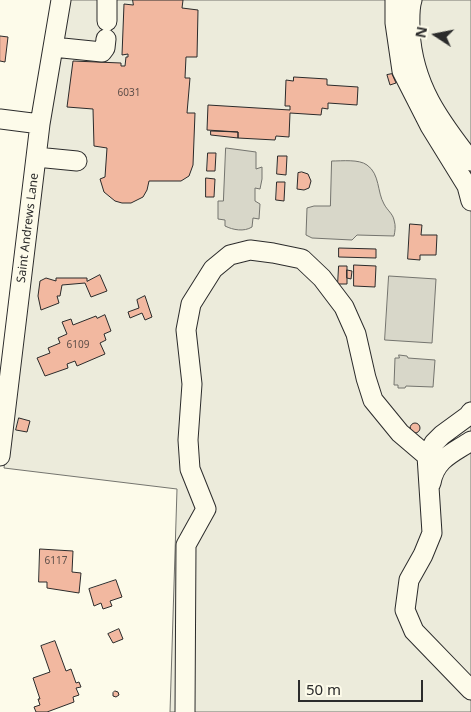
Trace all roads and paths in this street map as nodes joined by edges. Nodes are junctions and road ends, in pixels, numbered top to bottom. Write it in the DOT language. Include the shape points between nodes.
graph roads {
  1 [pos="61,0"];
  2 [pos="107,0"];
  3 [pos="395,0"];
  4 [pos="412,0"];
  5 [pos="53,47"];
  6 [pos="0,119"];
  7 [pos="40,124"];
  8 [pos="36,157"];
  9 [pos="77,161"];
  10 [pos="471,161"];
  11 [pos="470,190"];
  12 [pos="471,412"];
  13 [pos="471,441"];
  14 [pos="0,456"];
  15 [pos="427,456"];
  16 [pos="429,492"];
  17 [pos="471,690"];
  18 [pos="185,712"];
  1 -- 5 [label="street, Saint Andrews Lane"];
  2 -- 5 [label="street" via="107,30 102,52"];
  3 -- 11 [label="street" via="402,71 430,126"];
  4 -- 10 [label="street" via="411,46 428,100"];
  5 -- 7 [label="street, Saint Andrews Lane"];
  6 -- 7 [label="street"];
  7 -- 8 [label="street, Saint Andrews Lane"];
  8 -- 9 [label="street"];
  8 -- 14 [label="street, Saint Andrews Lane"];
  12 -- 15 [label="street" via="434,443"];
  13 -- 16 [label="street" via="439,462"];
  15 -- 16 [label="street"];
  15 -- 18 [label="street" via="400,434 373,400 356,334 344,307 322,278 302,260 250,250 230,255 214,269 192,304 186,330 192,384 188,440 190,469 206,509 186,546"];
  16 -- 17 [label="street" via="432,533 409,580 405,610 414,631"];
}
